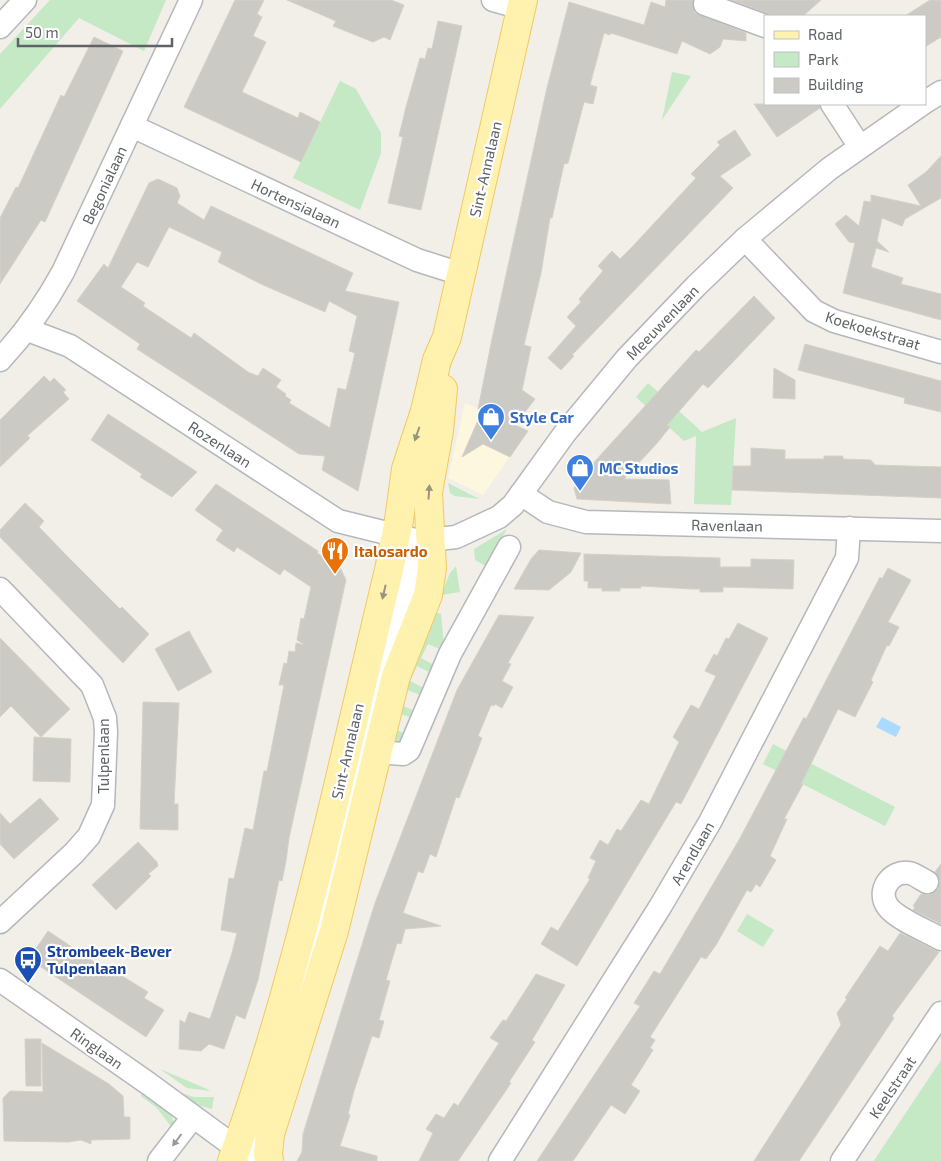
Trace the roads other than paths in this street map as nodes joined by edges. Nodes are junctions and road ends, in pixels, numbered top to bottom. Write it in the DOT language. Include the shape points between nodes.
graph roads {
  1 [pos="25,0"];
  2 [pos="191,0"];
  3 [pos="493,0"];
  4 [pos="522,4"];
  5 [pos="705,4"];
  6 [pos="764,26"];
  7 [pos="0,27"];
  8 [pos="941,92"];
  9 [pos="926,101"];
  10 [pos="833,105"];
  11 [pos="920,105"];
  12 [pos="132,126"];
  13 [pos="860,147"];
  14 [pos="745,239"];
  15 [pos="462,274"];
  16 [pos="28,330"];
  17 [pos="941,352"];
  18 [pos="0,360"];
  19 [pos="521,494"];
  20 [pos="849,528"];
  21 [pos="941,530"];
  22 [pos="415,539"];
  23 [pos="509,547"];
  24 [pos="0,589"];
  25 [pos="376,752"];
  26 [pos="927,882"];
  27 [pos="0,922"];
  28 [pos="317,933"];
  29 [pos="941,939"];
  30 [pos="0,980"];
  31 [pos="941,1013"];
  32 [pos="296,1051"];
  33 [pos="194,1117"];
  34 [pos="250,1159"];
  35 [pos="159,1161"];
  36 [pos="500,1161"];
  37 [pos="842,1161"];
  1 -- 7 [label="street"];
  2 -- 12 [label="street, Begonialaan"];
  3 -- 4 [label="street"];
  4 -- 15 [label="main road, Sint-Annalaan"];
  5 -- 6 [label="street"];
  8 -- 9 [label="street, Meeuwenlaan"];
  10 -- 13 [label="street"];
  11 -- 13 [label="street, Meeuwenlaan"];
  12 -- 15 [label="street, Hortensialaan" via="417,260"];
  12 -- 16 [label="street, Begonialaan" via="63,272"];
  13 -- 14 [label="street, Meeuwenlaan"];
  14 -- 17 [label="street, Koekoekstraat" via="814,311 845,324"];
  14 -- 19 [label="street, Meeuwenlaan" via="649,334 577,419"];
  15 -- 22 [label="main road, Sint-Annalaan" via="447,337 437,360 406,469"];
  16 -- 18 [label="street, Begonialaan"];
  16 -- 22 [label="street, Rozenlaan" via="70,346 331,517 349,525"];
  19 -- 20 [label="street, Ravenlaan" via="548,512 586,522"];
  19 -- 22 [label="street, Meeuwenlaan" via="507,511 467,534"];
  20 -- 21 [label="street, Ravenlaan"];
  20 -- 36 [label="street, Arendlaan" via="847,558 710,822"];
  22 -- 25 [label="main road, Sint-Annalaan" via="432,568 428,595 396,676"];
  22 -- 28 [label="street, Sint-Annalaan"];
  22 -- 34 [label="main road, Sint-Annalaan, one-way" via="259,1087"];
  23 -- 25 [label="street, Sint-Annalaan" via="450,654 408,750 403,754"];
  24 -- 27 [label="street, Tulpenlaan" via="92,685 100,702 106,732 103,805 90,836"];
  25 -- 32 [label="main road, Sint-Annalaan" via="334,931"];
  26 -- 29 [label="street" via="910,874 896,875 886,884 884,897 895,914"];
  28 -- 32 [label="street, Sint-Annalaan"];
  28 -- 34 [label="street, Sint-Annalaan"];
  30 -- 33 [label="street, Ringlaan"];
  31 -- 37 [label="street, Keelstraat"];
  32 -- 34 [label="main road, Sint-Annalaan" via="270,1134 268,1153"];
  33 -- 34 [label="street, Ringlaan"];
  33 -- 35 [label="street, one-way"];
}
